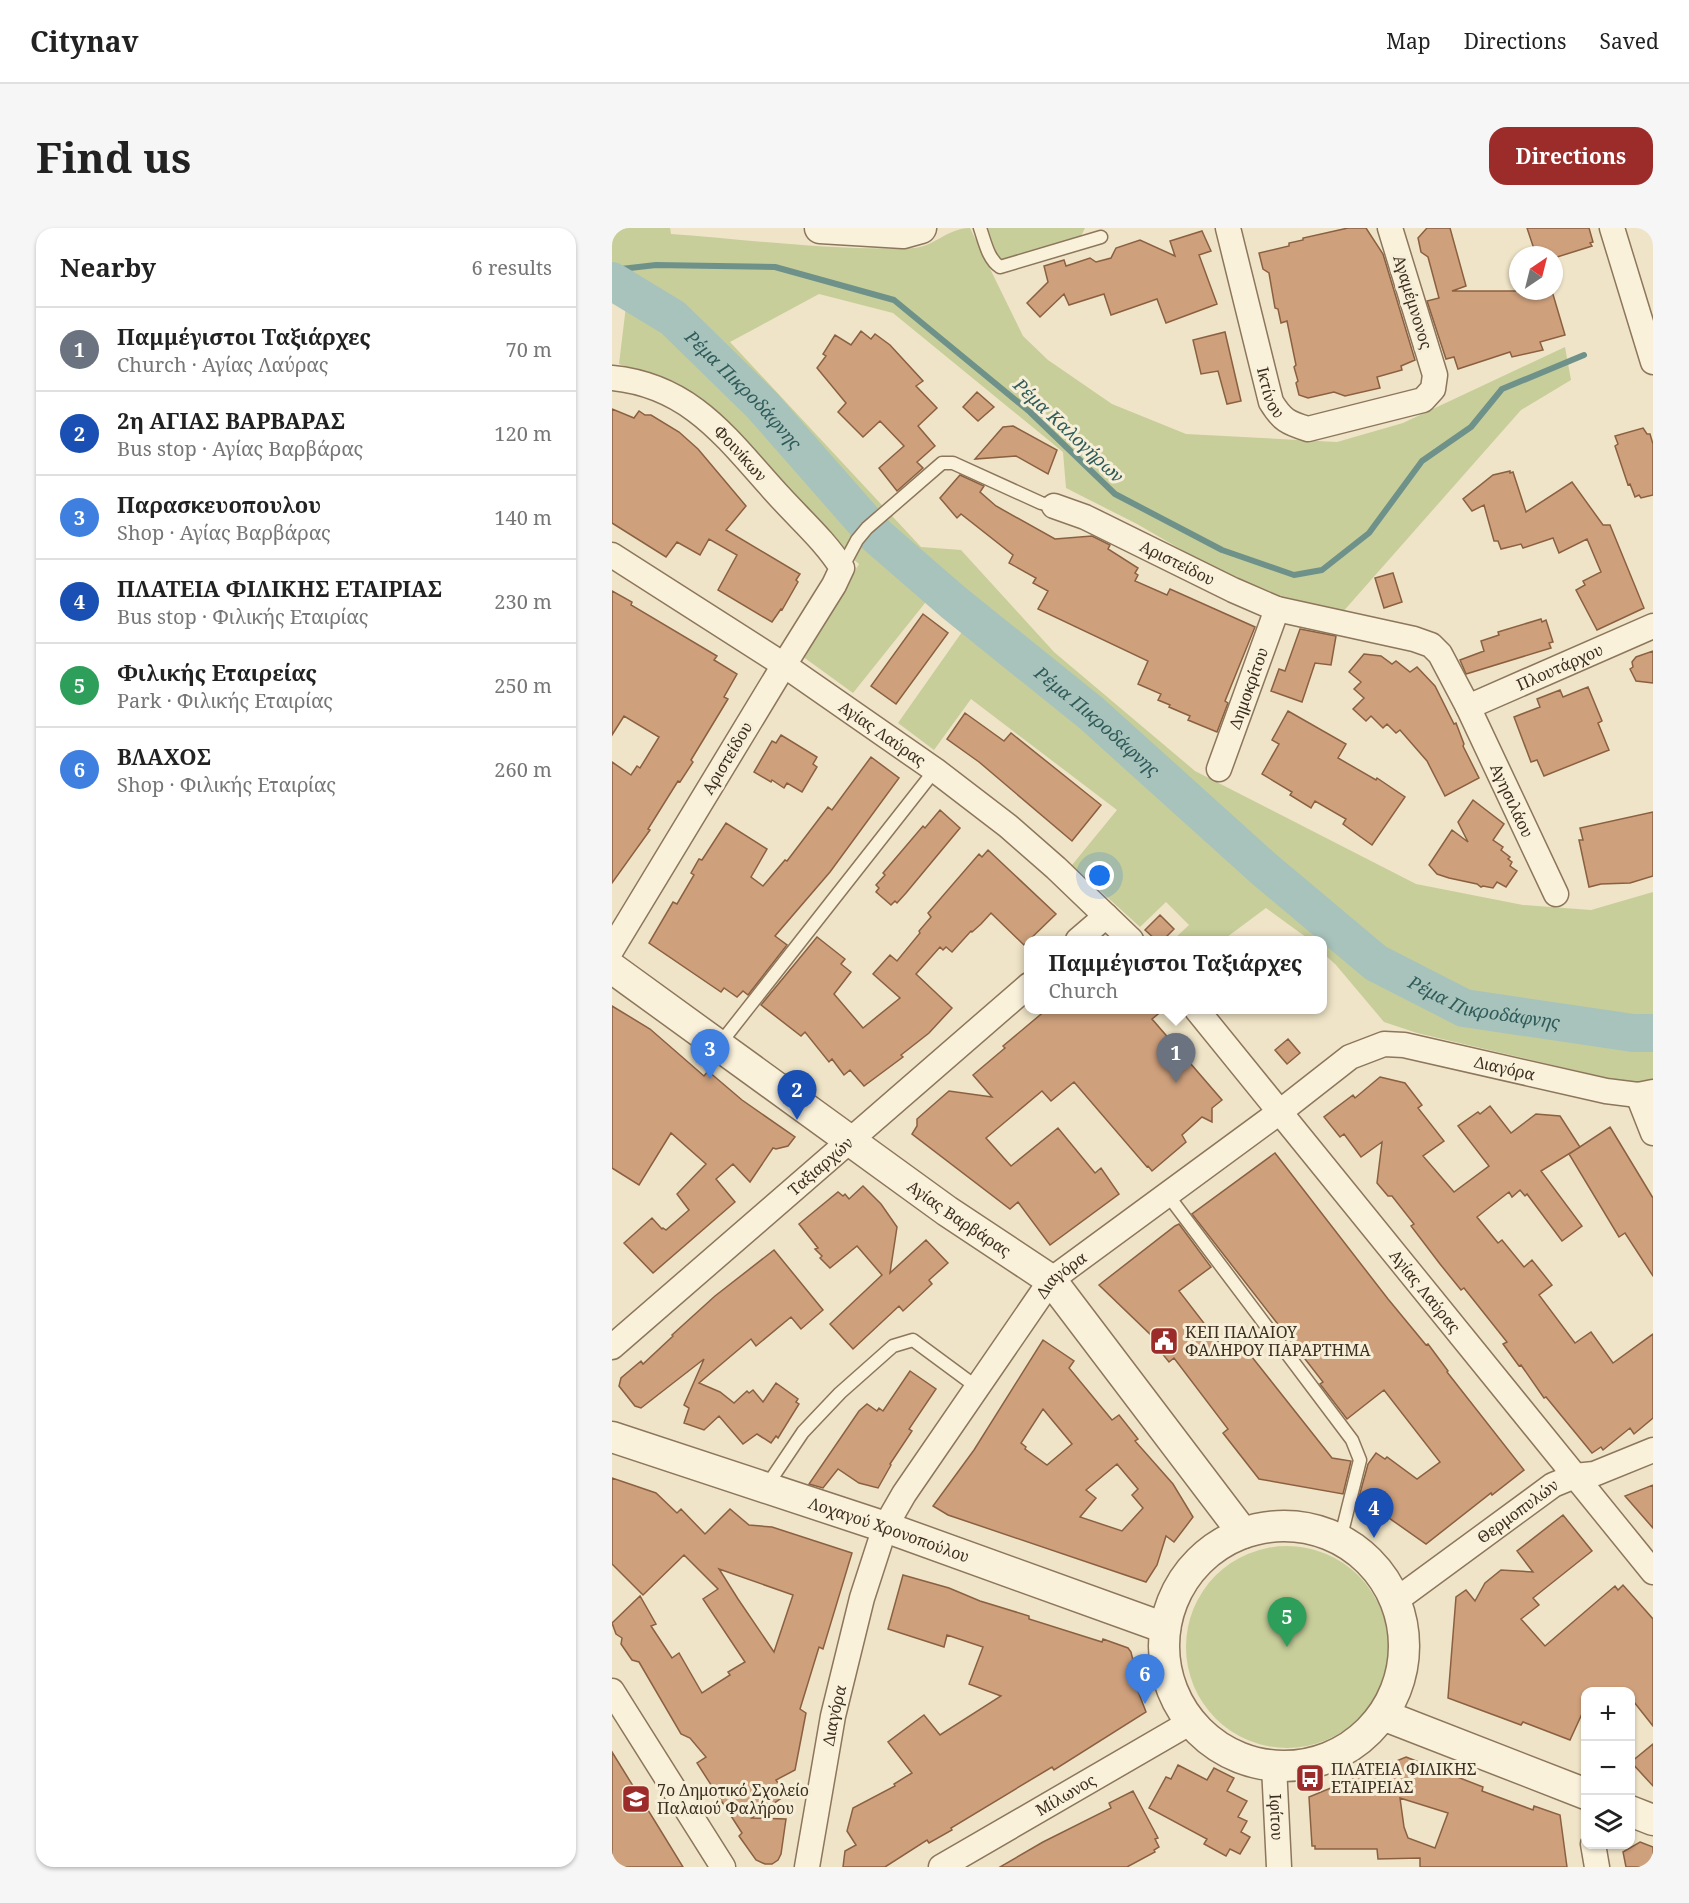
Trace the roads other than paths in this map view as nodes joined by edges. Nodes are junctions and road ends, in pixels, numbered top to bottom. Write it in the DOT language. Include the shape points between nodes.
graph roads {
  1 [pos="820,228"];
  2 [pos="921,228"];
  3 [pos="980,228"];
  4 [pos="1228,228"];
  5 [pos="1390,228"];
  6 [pos="1612,228"];
  7 [pos="1101,237"];
  8 [pos="1653,362"];
  9 [pos="1435,375"];
  10 [pos="612,378"];
  11 [pos="1054,506"];
  12 [pos="612,555"];
  13 [pos="842,567"];
  14 [pos="1277,609"];
  15 [pos="1653,626"];
  16 [pos="784,665"];
  17 [pos="1468,707"];
  18 [pos="1219,769"];
  19 [pos="935,770"];
  20 [pos="1556,894"];
  21 [pos="1106,916"];
  22 [pos="1083,936"];
  23 [pos="1127,936"];
  24 [pos="612,949"];
  25 [pos="612,968"];
  26 [pos="1024,989"];
  27 [pos="1200,1014"];
  28 [pos="719,1045"];
  29 [pos="1646,1094"];
  30 [pos="1281,1111"];
  31 [pos="1653,1133"];
  32 [pos="850,1141"];
  33 [pos="1167,1194"];
  34 [pos="1051,1280"];
  35 [pos="612,1347"];
  36 [pos="978,1388"];
  37 [pos="612,1437"];
  38 [pos="1653,1450"];
  39 [pos="1575,1476"];
  40 [pos="765,1488"];
  41 [pos="885,1527"];
  42 [pos="1243,1533"];
  43 [pos="1340,1540"];
  44 [pos="1653,1572"];
  45 [pos="1395,1601"];
  46 [pos="1165,1628"];
  47 [pos="612,1691"];
  48 [pos="1383,1715"];
  49 [pos="1191,1722"];
  50 [pos="1274,1766"];
  51 [pos="1581,1792"];
  52 [pos="1635,1813"];
  53 [pos="1653,1820"];
  54 [pos="1594,1849"];
  55 [pos="952,1864"];
  56 [pos="723,1867"];
  57 [pos="807,1867"];
  58 [pos="1279,1867"];
  59 [pos="1596,1867"];
  1 -- 2 [label="street" via="903,233"];
  3 -- 7 [label="lane" via="988,252 1000,267"];
  4 -- 9 [label="street, Ικτίνου" via="1271,402 1280,416 1308,429 1423,400 1433,389"];
  5 -- 9 [label="street, Αγαμέμνονος"];
  6 -- 8 [label="street"];
  10 -- 13 [label="street, Φοινίκων" via="660,390 714,424"];
  11 -- 13 [label="lane, Αριστείδου" via="947,462 938,465 867,528"];
  11 -- 14 [label="street, Αριστείδου" via="1085,517"];
  12 -- 16 [label="street, Αγίας Λαύρας"];
  13 -- 16 [label="street, Αριστείδου"];
  14 -- 17 [label="street, Αριστείδου" via="1431,645 1440,654"];
  14 -- 18 [label="street, Δημοκρίτου"];
  15 -- 17 [label="street, Πλουτάρχου"];
  16 -- 19 [label="street, Αγίας Λαύρας"];
  16 -- 24 [label="street, Αριστείδου"];
  17 -- 20 [label="street, Αγησιλάου"];
  19 -- 21 [label="street, Αγίας Λαύρας" via="1008,826"];
  19 -- 28 [label="lane"];
  21 -- 22 [label="street"];
  21 -- 23 [label="street, Αγίας Λαύρας"];
  25 -- 28 [label="street, Αγίας Βαρβάρας"];
  26 -- 32 [label="street, Ταξιαρχών"];
  27 -- 30 [label="street, Αγίας Λαύρας"];
  28 -- 32 [label="street, Αγίας Βαρβάρας"];
  29 -- 30 [label="street, Διαγόρα" via="1606,1091 1404,1045 1384,1044 1350,1057"];
  29 -- 31 [label="street"];
  30 -- 33 [label="street, Διαγόρα"];
  30 -- 39 [label="street, Αγίας Λαύρας"];
  32 -- 34 [label="street, Αγίας Βαρβάρας"];
  32 -- 35 [label="street, Ταξιαρχών"];
  33 -- 34 [label="street, Διαγόρα"];
  33 -- 43 [label="lane" via="1352,1440 1360,1460"];
  34 -- 36 [label="street, Διαγόρα"];
  34 -- 42 [label="street, Αγίας Βαρβάρας"];
  36 -- 40 [label="lane" via="913,1340 893,1346 803,1431"];
  36 -- 41 [label="street, Διαγόρα"];
  37 -- 40 [label="street, Λοχαγού Χρονοπούλου"];
  38 -- 39 [label="street, Θερμοπυλών" via="1594,1473"];
  39 -- 44 [label="street, Αγίας Λαύρας"];
  39 -- 45 [label="street, Θερμοπυλών" via="1553,1485"];
  40 -- 41 [label="street, Λοχαγού Χρονοπούλου"];
  41 -- 46 [label="street, Λοχαγού Χρονοπούλου"];
  41 -- 57 [label="street, Διαγόρα" via="862,1598 833,1716"];
  42 -- 43 [label="street" via="1285,1526"];
  42 -- 46 [label="street" via="1208,1553 1192,1569 1175,1597"];
  43 -- 45 [label="street" via="1377,1570"];
  45 -- 48 [label="street" via="1404,1638 1404,1659 1393,1698"];
  46 -- 49 [label="street" via="1165,1662 1174,1694"];
  47 -- 56 [label="street"];
  48 -- 50 [label="street" via="1358,1741 1327,1759"];
  48 -- 51 [label="street"];
  49 -- 50 [label="street" via="1234,1755"];
  49 -- 55 [label="street, Μίλωνος"];
  50 -- 58 [label="street, Ιφίτου"];
  52 -- 53 [label="street"];
  54 -- 59 [label="street"];
}
